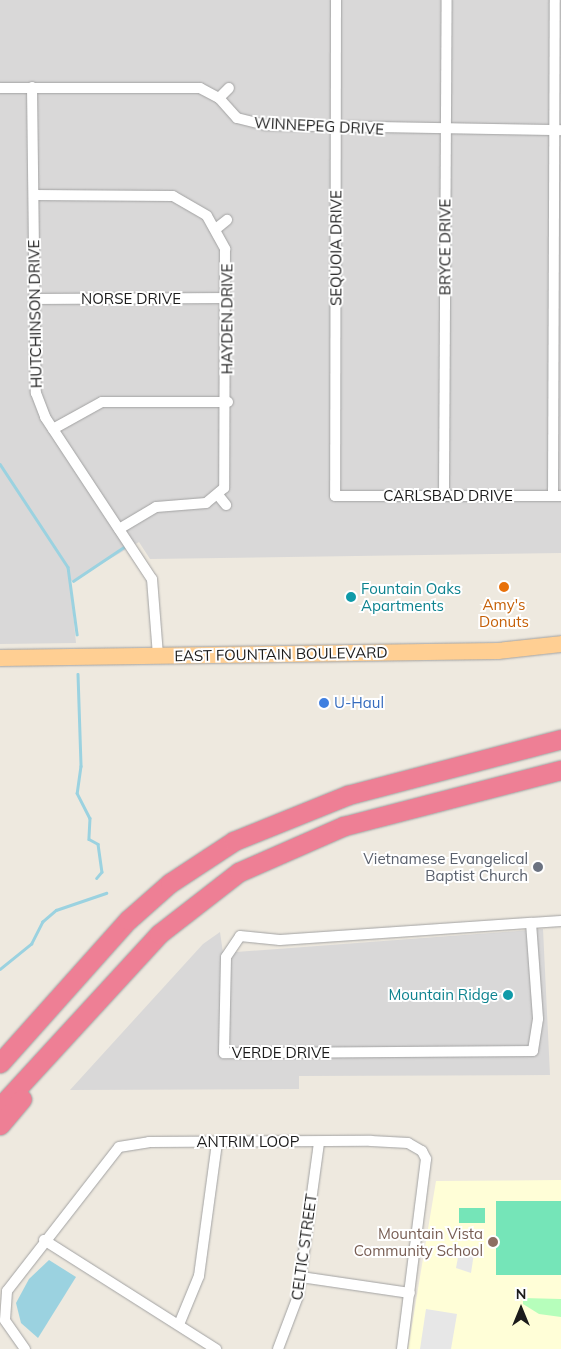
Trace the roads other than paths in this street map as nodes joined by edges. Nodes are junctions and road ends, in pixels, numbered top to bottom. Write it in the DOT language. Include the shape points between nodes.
graph roads {
  1 [pos="336,0"];
  2 [pos="447,0"];
  3 [pos="555,0"];
  4 [pos="32,87"];
  5 [pos="0,88"];
  6 [pos="228,88"];
  7 [pos="219,98"];
  8 [pos="337,130"];
  9 [pos="446,130"];
  10 [pos="558,130"];
  11 [pos="34,195"];
  12 [pos="227,220"];
  13 [pos="217,228"];
  14 [pos="228,298"];
  15 [pos="35,300"];
  16 [pos="228,402"];
  17 [pos="53,429"];
  18 [pos="218,495"];
  19 [pos="444,495"];
  20 [pos="335,496"];
  21 [pos="557,496"];
  22 [pos="226,505"];
  23 [pos="119,529"];
  24 [pos="561,644"];
  25 [pos="158,656"];
  26 [pos="0,658"];
  27 [pos="561,739"];
  28 [pos="561,770"];
  29 [pos="561,921"];
  30 [pos="531,923"];
  31 [pos="122,969"];
  32 [pos="28,1031"];
  33 [pos="0,1052"];
  34 [pos="0,1064"];
  35 [pos="0,1107"];
  36 [pos="0,1125"];
  37 [pos="216,1142"];
  38 [pos="319,1142"];
  39 [pos="44,1240"];
  40 [pos="300,1277"];
  41 [pos="410,1293"];
  42 [pos="180,1322"];
  43 [pos="25,1349"];
  44 [pos="216,1349"];
  45 [pos="278,1349"];
  46 [pos="402,1349"];
  1 -- 8 [label="street, SEQUOIA DRIVE"];
  2 -- 9 [label="street, BRYCE DRIVE"];
  3 -- 10 [label="street"];
  4 -- 5 [label="street, WINNEPEG DRIVE"];
  4 -- 7 [label="street, WINNEPEG DRIVE" via="186,86"];
  4 -- 11 [label="street, HUTCHINSON DRIVE"];
  6 -- 7 [label="street"];
  7 -- 8 [label="street, WINNEPEG DRIVE" via="237,118 252,124"];
  8 -- 9 [label="street, WINNEPEG DRIVE"];
  8 -- 20 [label="street, SEQUOIA DRIVE"];
  9 -- 10 [label="street, WINNEPEG DRIVE"];
  9 -- 19 [label="street, BRYCE DRIVE"];
  10 -- 21 [label="street"];
  11 -- 13 [label="street, HAYDEN DRIVE" via="163,194 190,203"];
  11 -- 15 [label="street, HUTCHINSON DRIVE"];
  12 -- 13 [label="street"];
  13 -- 14 [label="street, HAYDEN DRIVE" via="227,258"];
  14 -- 15 [label="street, NORSE DRIVE"];
  14 -- 16 [label="street, HAYDEN DRIVE"];
  15 -- 17 [label="street, HUTCHINSON DRIVE" via="36,393"];
  16 -- 17 [label="street" via="102,402"];
  16 -- 18 [label="street, HAYDEN DRIVE" via="227,470"];
  17 -- 23 [label="street, HUTCHINSON DRIVE"];
  18 -- 22 [label="street"];
  18 -- 23 [label="street" via="206,503 156,507"];
  19 -- 20 [label="street, CARLSBAD DRIVE"];
  19 -- 21 [label="street, CARLSBAD DRIVE"];
  23 -- 25 [label="street, HUTCHINSON DRIVE" via="152,579"];
  24 -- 25 [label="main road, EAST FOUNTAIN BOULEVARD" via="498,651"];
  25 -- 26 [label="main road, EAST FOUNTAIN BOULEVARD"];
  27 -- 32 [label="highway" via="348,795 234,841 188,870 128,920"];
  28 -- 31 [label="highway" via="376,816 283,850 199,899"];
  29 -- 30 [label="street, VERDE DRIVE"];
  30 -- 30 [label="street, VERDE DRIVE" via="280,940 240,936 226,956 224,1053 533,1051 538,1019"];
  31 -- 35 [label="highway"];
  31 -- 36 [label="highway" via="89,1017"];
  32 -- 33 [label="highway"];
  32 -- 34 [label="highway"];
  37 -- 38 [label="street, ANTRIM LOOP"];
  37 -- 39 [label="street, ANTRIM LOOP" via="119,1147"];
  37 -- 42 [label="street" via="199,1276"];
  38 -- 40 [label="street, CELTIC STREET"];
  38 -- 41 [label="street, ANTRIM LOOP" via="399,1141 422,1151 427,1171"];
  39 -- 42 [label="street"];
  39 -- 43 [label="street, ANTRIM LOOP" via="11,1282 4,1300 9,1332"];
  40 -- 41 [label="street"];
  40 -- 45 [label="street, CELTIC STREET" via="294,1314"];
  41 -- 46 [label="street, ANTRIM LOOP"];
  42 -- 44 [label="street"];
}
